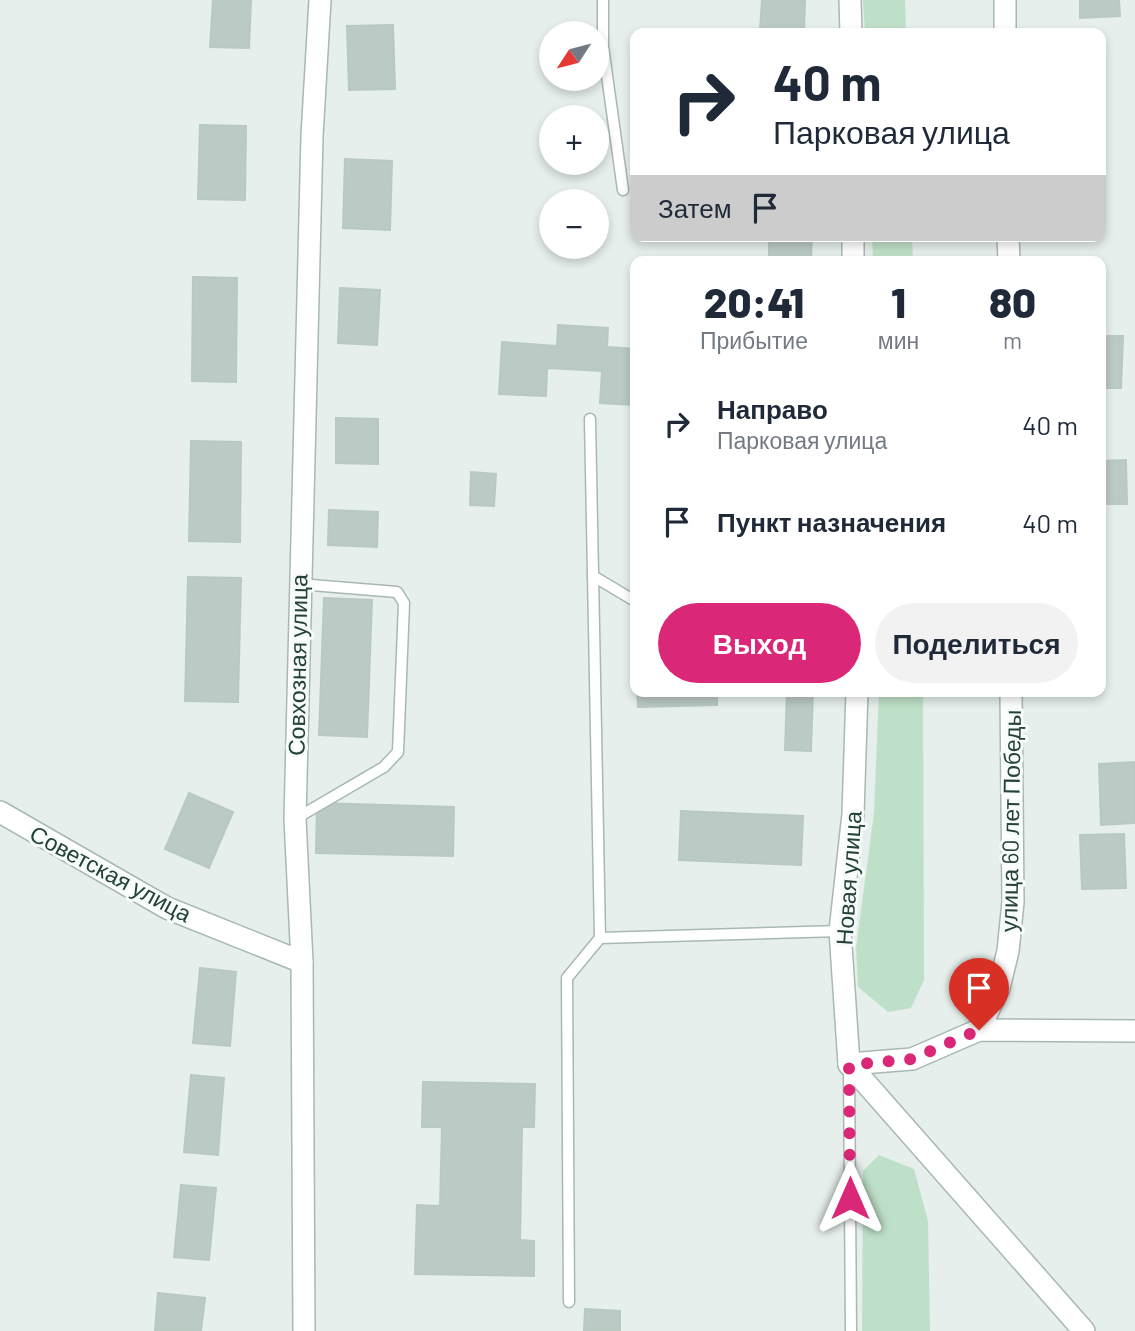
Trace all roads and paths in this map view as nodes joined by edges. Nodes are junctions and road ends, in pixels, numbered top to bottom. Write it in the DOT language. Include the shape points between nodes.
graph roads {
  1 [pos="320,0"];
  2 [pos="603,0"];
  3 [pos="850,0"];
  4 [pos="1005,0"];
  5 [pos="851,28"];
  6 [pos="1005,28"];
  7 [pos="623,190"];
  8 [pos="590,419"];
  9 [pos="593,576"];
  10 [pos="299,584"];
  11 [pos="630,598"];
  12 [pos="857,697"];
  13 [pos="1012,697"];
  14 [pos="0,812"];
  15 [pos="295,819"];
  16 [pos="840,931"];
  17 [pos="600,938"];
  18 [pos="302,962"];
  19 [pos="979,1030"];
  20 [pos="1135,1031"];
  21 [pos="849,1065"];
  22 [pos="569,1302"];
  23 [pos="304,1331"];
  24 [pos="851,1331"];
  25 [pos="1084,1331"];
  1 -- 10 [label="street, Совхозная улица"];
  2 -- 7 [label="lane" via="603,47"];
  3 -- 5 [label="street"];
  4 -- 6 [label="street"];
  8 -- 9 [label="lane"];
  9 -- 11 [label="lane"];
  9 -- 17 [label="lane"];
  10 -- 15 [label="street, Совхозная улица"];
  10 -- 15 [label="lane" via="397,592 404,603 398,752 384,767"];
  12 -- 16 [label="street, Новая улица" via="853,814"];
  13 -- 19 [label="street, улица 60 лет Победы" via="1009,951 999,988"];
  14 -- 18 [label="street, Советская улица" via="167,908"];
  15 -- 18 [label="street, Совхозная улица"];
  16 -- 17 [label="lane"];
  16 -- 21 [label="street, Новая улица"];
  17 -- 22 [label="lane" via="567,978"];
  18 -- 23 [label="street, Совхозная улица"];
  19 -- 20 [label="street"];
  19 -- 21 [label="street" via="912,1059"];
  21 -- 24 [label="lane"];
  21 -- 25 [label="street"];
}
